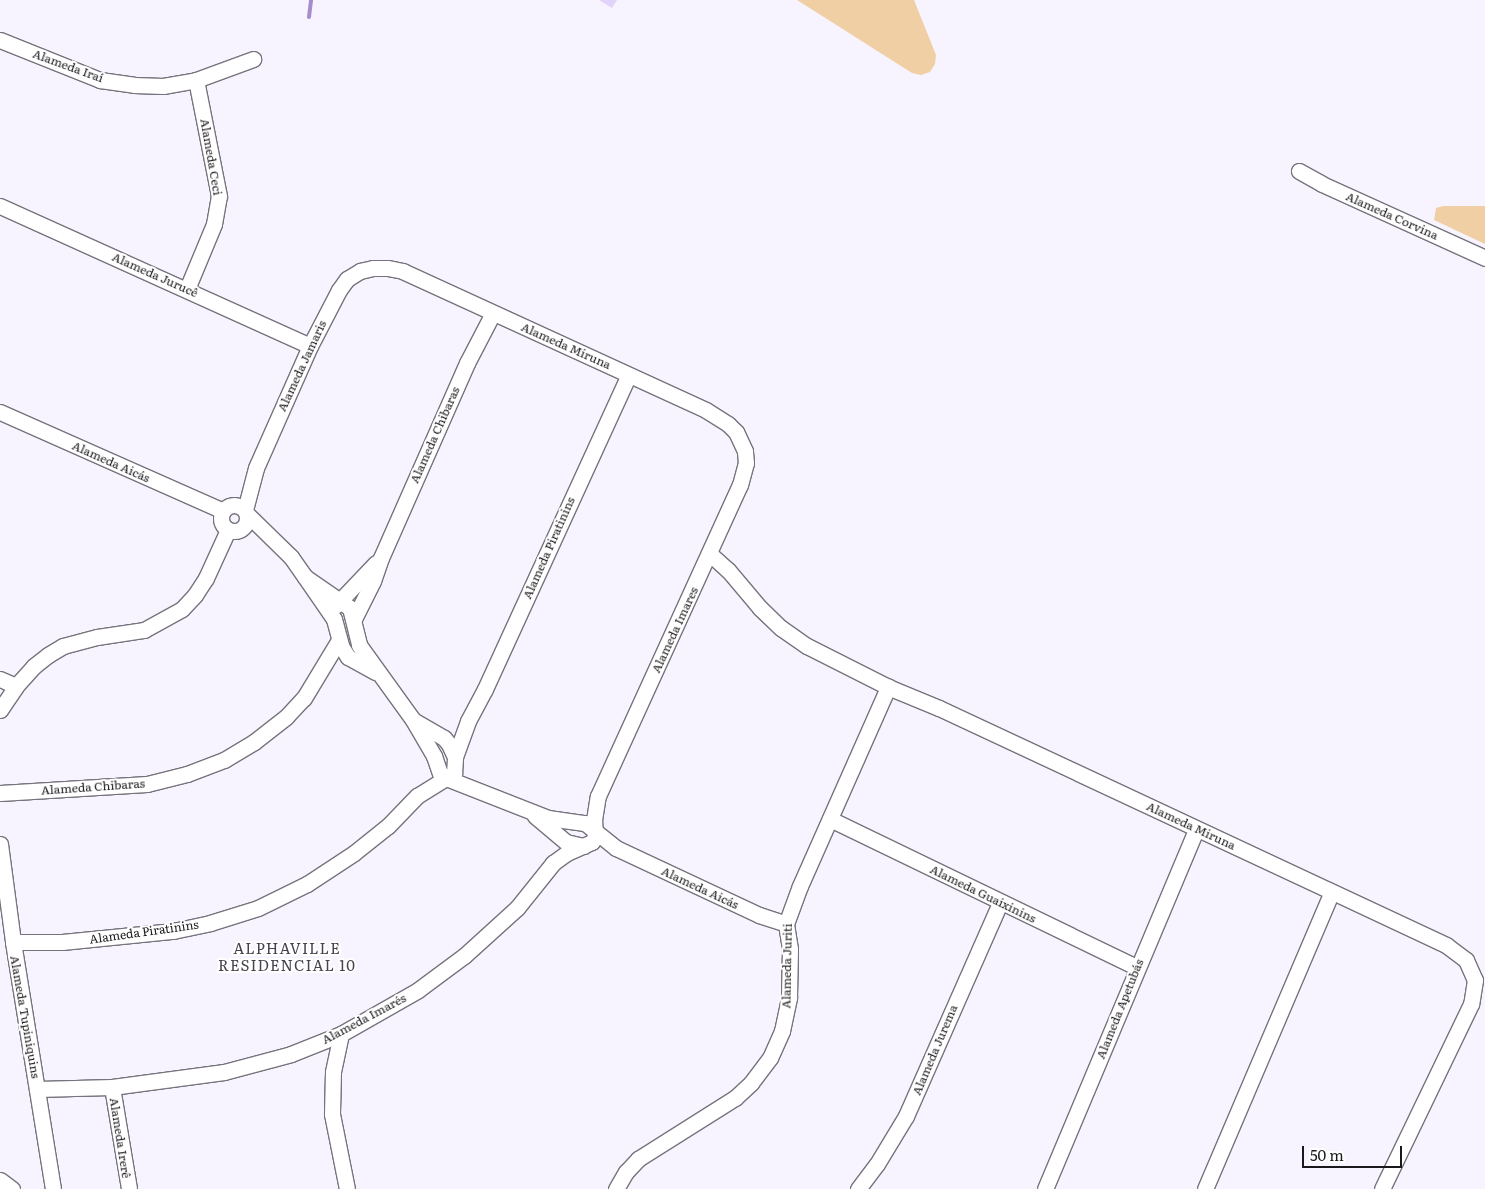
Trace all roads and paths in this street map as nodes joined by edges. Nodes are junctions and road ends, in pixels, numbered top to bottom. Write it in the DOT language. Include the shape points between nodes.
graph roads {
  1 [pos="0,40"];
  2 [pos="253,59"];
  3 [pos="196,80"];
  4 [pos="1299,171"];
  5 [pos="0,206"];
  6 [pos="1485,258"];
  7 [pos="360,271"];
  8 [pos="187,289"];
  9 [pos="493,313"];
  10 [pos="310,346"];
  11 [pos="629,375"];
  12 [pos="0,412"];
  13 [pos="746,463"];
  14 [pos="237,510"];
  15 [pos="234,530"];
  16 [pos="279,545"];
  17 [pos="710,554"];
  18 [pos="380,558"];
  19 [pos="305,577"];
  20 [pos="341,600"];
  21 [pos="329,613"];
  22 [pos="354,619"];
  23 [pos="339,640"];
  24 [pos="353,651"];
  25 [pos="324,668"];
  26 [pos="0,679"];
  27 [pos="16,686"];
  28 [pos="888,687"];
  29 [pos="0,710"];
  30 [pos="413,720"];
  31 [pos="468,721"];
  32 [pos="444,738"];
  33 [pos="434,756"];
  34 [pos="452,768"];
  35 [pos="0,794"];
  36 [pos="417,796"];
  37 [pos="598,796"];
  38 [pos="531,812"];
  39 [pos="830,819"];
  40 [pos="572,822"];
  41 [pos="594,828"];
  42 [pos="1196,828"];
  43 [pos="558,837"];
  44 [pos="0,844"];
  45 [pos="584,846"];
  46 [pos="616,848"];
  47 [pos="553,864"];
  48 [pos="1330,893"];
  49 [pos="1000,903"];
  50 [pos="786,924"];
  51 [pos="13,942"];
  52 [pos="1136,967"];
  53 [pos="341,1034"];
  54 [pos="112,1087"];
  55 [pos="37,1089"];
  56 [pos="0,1180"];
  57 [pos="12,1189"];
  58 [pos="53,1189"];
  59 [pos="128,1189"];
  60 [pos="347,1189"];
  61 [pos="616,1189"];
  62 [pos="858,1189"];
  63 [pos="1045,1189"];
  64 [pos="1205,1189"];
  65 [pos="1382,1189"];
  1 -- 3 [label="street, Alameda Iraí" via="100,80 163,86"];
  2 -- 3 [label="street, Alameda Iraí"];
  3 -- 8 [label="street, Alameda Ceci" via="219,196 214,224"];
  4 -- 6 [label="street, Alameda Corvina"];
  5 -- 8 [label="street, Alameda Jurucê"];
  7 -- 9 [label="street, Alameda Miruna" via="387,268 403,271"];
  7 -- 10 [label="street, Alameda Jamaris" via="339,290"];
  8 -- 10 [label="street, Alameda Jurucê"];
  9 -- 11 [label="street, Alameda Miruna"];
  9 -- 18 [label="street, Alameda Chibaras" via="467,363"];
  10 -- 14 [label="street, Alameda Jamaris"];
  11 -- 13 [label="street, Alameda Miruna" via="706,410 728,424 742,443"];
  11 -- 31 [label="street, Alameda Piratinins"];
  12 -- 14 [label="street, Alameda Aicás"];
  13 -- 17 [label="street, Alameda Imares" via="740,485"];
  14 -- 15 [label="street, Alameda Jamaris" via="247,524"];
  14 -- 15 [label="street" via="222,524"];
  14 -- 16 [label="street, Alameda Aicás"];
  15 -- 16 [label="street, Alameda Aicás" via="262,536"];
  15 -- 27 [label="street" via="195,595 182,609 144,630 63,646 34,666"];
  16 -- 19 [label="street, Alameda Aicás"];
  17 -- 28 [label="street, Alameda Miruna" via="781,628 807,646"];
  17 -- 37 [label="street, Alameda Imares"];
  18 -- 20 [label="street"];
  18 -- 22 [label="street" via="373,581"];
  19 -- 20 [label="street, Alameda Aicás"];
  19 -- 21 [label="street, Alameda Aicás"];
  20 -- 21 [label="street"];
  20 -- 22 [label="street, Alameda Aicás" via="350,608"];
  21 -- 23 [label="street, Alameda Aicás"];
  22 -- 24 [label="street, Alameda Aicás"];
  23 -- 24 [label="street, Alameda Aicás"];
  23 -- 25 [label="street, Alameda Chibaras"];
  24 -- 25 [label="street"];
  24 -- 30 [label="street, Alameda Aicás" via="383,677"];
  25 -- 35 [label="street, Alameda Chibaras" via="304,698 286,717 254,742 206,767 147,784"];
  26 -- 27 [label="street"];
  27 -- 29 [label="street"];
  28 -- 39 [label="street, Alameda Juriti"];
  28 -- 42 [label="street, Alameda Miruna"];
  30 -- 32 [label="street, Alameda Aicás"];
  30 -- 33 [label="street, Alameda Aicás"];
  31 -- 32 [label="street"];
  31 -- 34 [label="street, Alameda Piratinins"];
  32 -- 33 [label="street"];
  32 -- 34 [label="street, Alameda Aicás" via="453,749"];
  33 -- 34 [label="street, Alameda Aicás" via="439,773"];
  33 -- 36 [label="street"];
  34 -- 36 [label="street"];
  34 -- 38 [label="street, Alameda Aicás" via="480,792"];
  36 -- 51 [label="street, Alameda Piratinins" via="388,826 354,853 308,884 258,908 173,931 62,942"];
  37 -- 40 [label="street"];
  37 -- 41 [label="street"];
  38 -- 40 [label="street, Alameda Aicás"];
  38 -- 43 [label="street, Alameda Aicás"];
  39 -- 49 [label="street, Alameda Guaixinins"];
  39 -- 50 [label="street, Alameda Juriti"];
  40 -- 41 [label="street, Alameda Aicás"];
  40 -- 43 [label="street" via="562,828"];
  41 -- 45 [label="street" via="594,839"];
  41 -- 46 [label="street, Alameda Aicás"];
  42 -- 48 [label="street, Alameda Miruna"];
  42 -- 52 [label="street, Alameda Apetubás"];
  43 -- 45 [label="street, Alameda Aicás"];
  43 -- 47 [label="street"];
  44 -- 51 [label="street, Alameda Tupiniquins"];
  45 -- 46 [label="street, Alameda Aicás"];
  45 -- 47 [label="street"];
  46 -- 50 [label="street, Alameda Aicás" via="759,915"];
  47 -- 53 [label="street, Alameda Imarés" via="517,908 464,956 418,990"];
  48 -- 64 [label="street"];
  48 -- 65 [label="street, Alameda Miruna" via="1446,945 1466,960 1475,980 1471,1004"];
  49 -- 52 [label="street, Alameda Guaixinins"];
  49 -- 62 [label="street, Alameda Jurema" via="906,1116"];
  50 -- 61 [label="street, Alameda Juriti" via="790,949 789,997 782,1031 770,1058 735,1098 638,1159"];
  51 -- 55 [label="street, Alameda Tupiniquins"];
  52 -- 63 [label="street, Alameda Apetubás" via="1111,1035"];
  53 -- 54 [label="street, Alameda Imarés" via="253,1066 186,1079"];
  53 -- 60 [label="street" via="334,1072 332,1114"];
  54 -- 55 [label="street, Alameda Imarés"];
  54 -- 59 [label="street, Alameda Irerê"];
  55 -- 58 [label="street, Alameda Tupiniquins"];
  56 -- 57 [label="street"];
}
